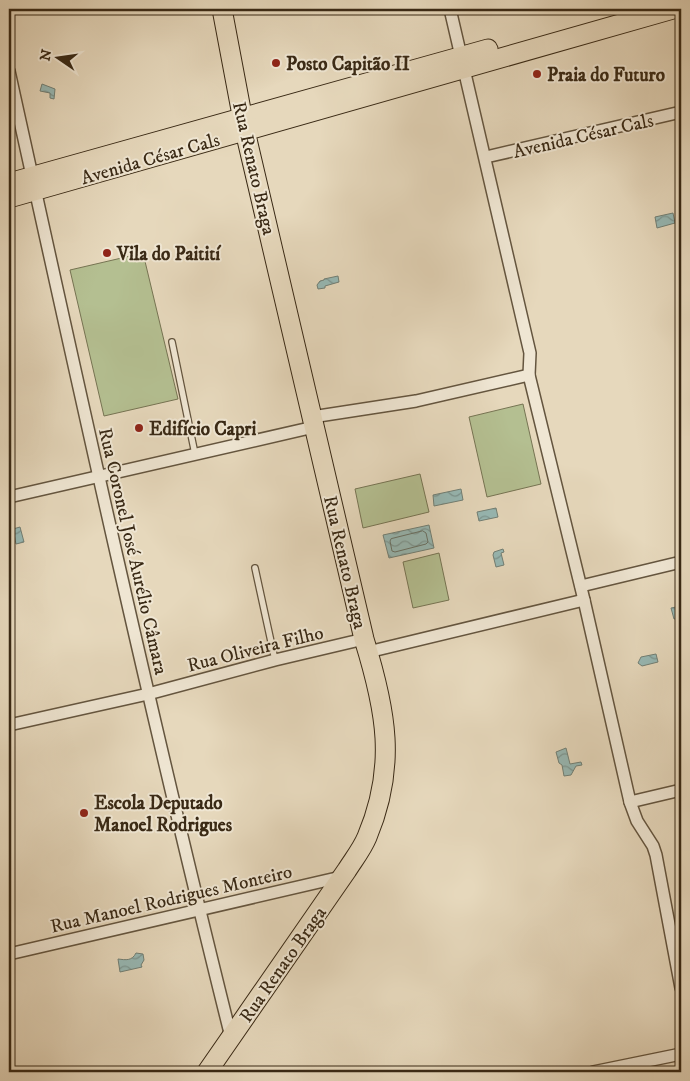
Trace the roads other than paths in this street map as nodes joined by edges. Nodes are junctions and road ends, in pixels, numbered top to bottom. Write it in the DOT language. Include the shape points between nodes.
graph roads {
  1 [pos="222,9"];
  2 [pos="450,9"];
  3 [pos="628,9"];
  4 [pos="673,9"];
  5 [pos="463,63"];
  6 [pos="9,71"];
  7 [pos="681,112"];
  8 [pos="244,125"];
  9 [pos="486,157"];
  10 [pos="9,184"];
  11 [pos="33,184"];
  12 [pos="9,198"];
  13 [pos="172,342"];
  14 [pos="529,375"];
  15 [pos="313,422"];
  16 [pos="195,454"];
  17 [pos="99,477"];
  18 [pos="9,497"];
  19 [pos="681,562"];
  20 [pos="255,568"];
  21 [pos="581,586"];
  22 [pos="584,600"];
  23 [pos="366,646"];
  24 [pos="275,660"];
  25 [pos="148,694"];
  26 [pos="9,725"];
  27 [pos="681,790"];
  28 [pos="630,802"];
  29 [pos="342,877"];
  30 [pos="199,910"];
  31 [pos="9,954"];
  32 [pos="681,988"];
  33 [pos="231,1037"];
  34 [pos="681,1054"];
  35 [pos="206,1072"];
  36 [pos="594,1072"];
  1 -- 8 [label="main road, Rua Renato Braga"];
  2 -- 5 [label="street"];
  3 -- 5 [label="main road"];
  4 -- 5 [label="main road"];
  5 -- 8 [label="main road, Avenida César Cals" via="311,98"];
  5 -- 9 [label="street"];
  6 -- 11 [label="street, Rua Coronel José Aurélio Câmara"];
  7 -- 9 [label="street, Avenida César Cals"];
  8 -- 11 [label="main road, Avenida César Cals"];
  8 -- 15 [label="main road, Rua Renato Braga"];
  9 -- 14 [label="street" via="530,353"];
  10 -- 11 [label="main road, Avenida César Cals"];
  11 -- 12 [label="main road, Avenida César Cals"];
  11 -- 17 [label="street, Rua Coronel José Aurélio Câmara"];
  13 -- 16 [label="lane"];
  14 -- 15 [label="street"];
  14 -- 21 [label="street"];
  15 -- 16 [label="street"];
  15 -- 23 [label="main road, Rua Renato Braga"];
  16 -- 17 [label="street"];
  17 -- 18 [label="street"];
  17 -- 25 [label="street, Rua Coronel José Aurélio Câmara"];
  19 -- 21 [label="street"];
  20 -- 24 [label="lane"];
  21 -- 22 [label="street"];
  22 -- 23 [label="street, Rua Oliveira Filho"];
  22 -- 28 [label="street"];
  23 -- 24 [label="street, Rua Oliveira Filho"];
  23 -- 29 [label="main road, Rua Renato Braga" via="384,717 384,781 366,838"];
  24 -- 25 [label="street, Rua Oliveira Filho"];
  25 -- 26 [label="street, Rua Oliveira Filho"];
  25 -- 30 [label="street, Rua Coronel José Aurélio Câmara"];
  27 -- 28 [label="street"];
  28 -- 32 [label="street" via="656,855"];
  29 -- 30 [label="street, Rua Manoel Rodrigues Monteiro"];
  29 -- 33 [label="main road, Rua Renato Braga"];
  30 -- 31 [label="street, Rua Manoel Rodrigues Monteiro"];
  30 -- 33 [label="street, Rua Coronel José Aurélio Câmara"];
  33 -- 35 [label="main road, Rua Renato Braga"];
  34 -- 36 [label="street"];
}
